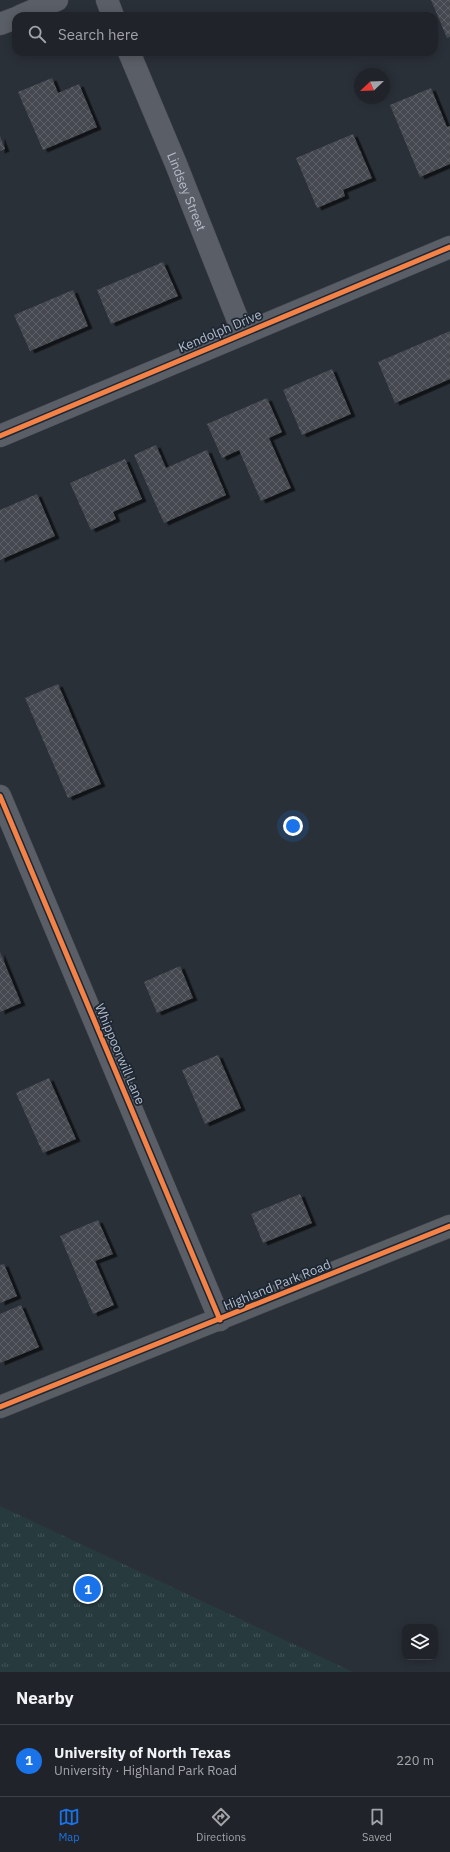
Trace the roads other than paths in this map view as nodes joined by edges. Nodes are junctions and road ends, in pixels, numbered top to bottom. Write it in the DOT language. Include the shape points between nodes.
graph roads {
  1 [pos="57,0"];
  2 [pos="106,0"];
  3 [pos="29,12"];
  4 [pos="111,12"];
  5 [pos="12,20"];
  6 [pos="0,24"];
  7 [pos="131,56"];
  8 [pos="450,247"];
  9 [pos="244,333"];
  10 [pos="0,436"];
  11 [pos="0,796"];
  12 [pos="450,1226"];
  13 [pos="220,1320"];
  14 [pos="0,1407"];
  1 -- 3 [label="street"];
  2 -- 4 [label="street"];
  5 -- 6 [label="street"];
  7 -- 9 [label="street, Lindsey Street"];
  8 -- 9 [label="street, Kendolph Drive"];
  9 -- 10 [label="street, Kendolph Drive"];
  11 -- 13 [label="street, Whippoorwill Lane"];
  12 -- 13 [label="street, Highland Park Road"];
  13 -- 14 [label="street, Highland Park Road"];
}
